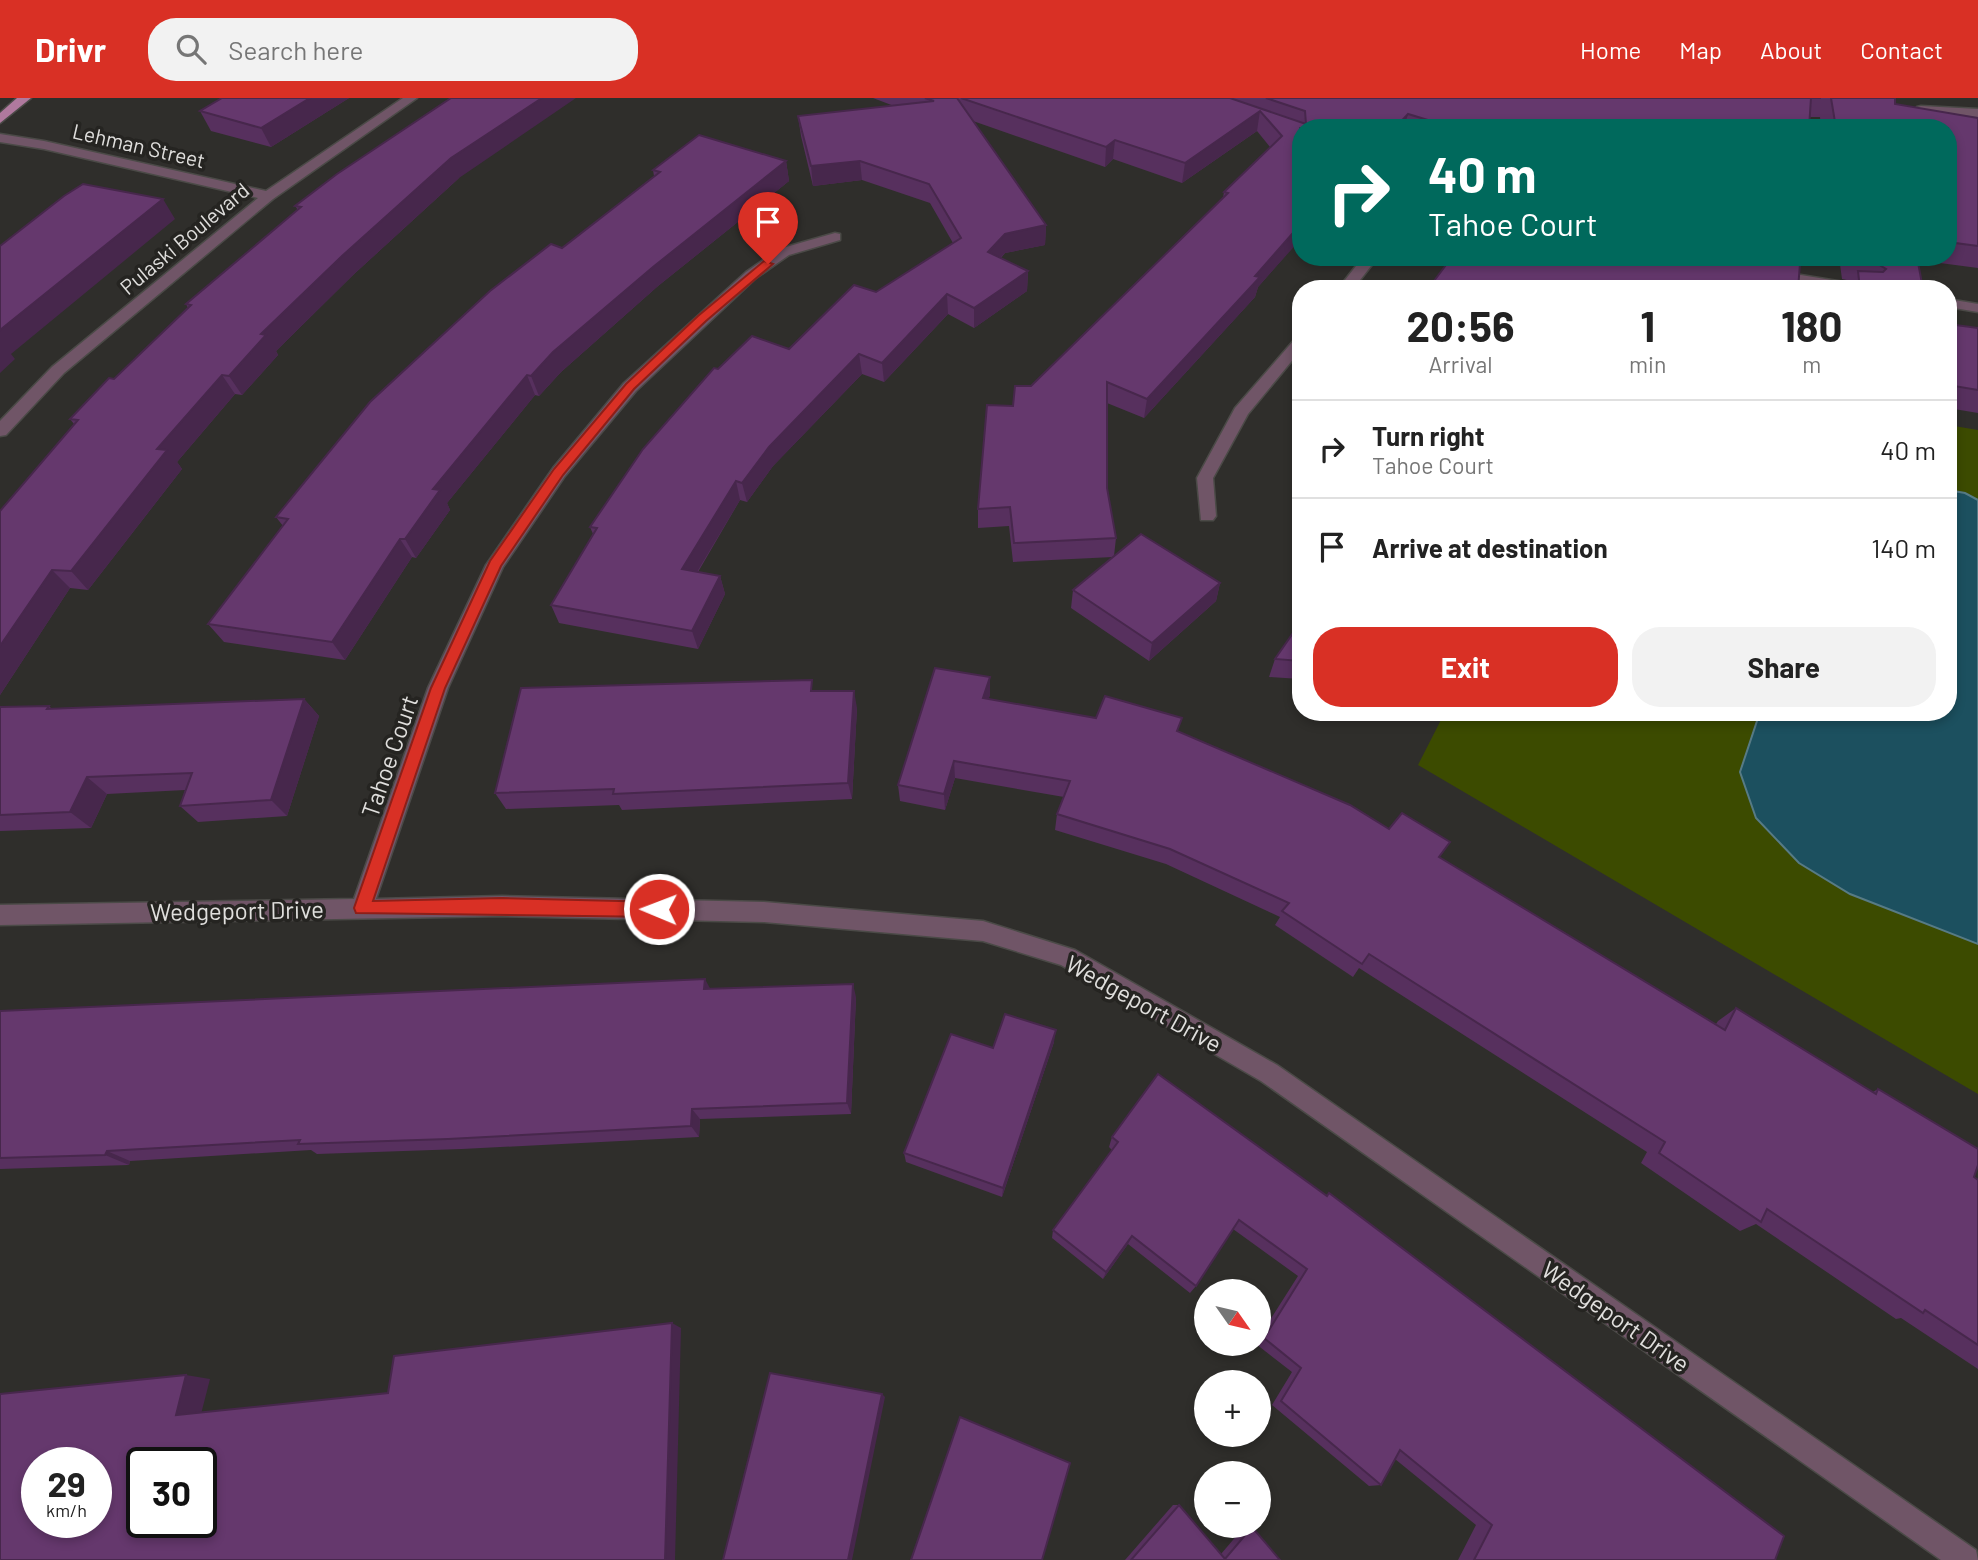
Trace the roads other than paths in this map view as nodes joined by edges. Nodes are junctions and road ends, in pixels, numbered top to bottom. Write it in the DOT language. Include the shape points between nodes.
graph roads {
  1 [pos="25,98"];
  2 [pos="411,98"];
  3 [pos="1903,107"];
  4 [pos="1978,113"];
  5 [pos="0,119"];
  6 [pos="0,138"];
  7 [pos="268,196"];
  8 [pos="835,237"];
  9 [pos="1364,266"];
  10 [pos="1757,272"];
  11 [pos="1352,280"];
  12 [pos="1806,280"];
  13 [pos="1957,304"];
  14 [pos="1978,308"];
  15 [pos="1292,351"];
  16 [pos="0,431"];
  17 [pos="1207,516"];
  18 [pos="362,908"];
  19 [pos="0,915"];
  20 [pos="1966,1560"];
  1 -- 5 [label="main road"];
  2 -- 7 [label="street, Pulaski Boulevard"];
  3 -- 4 [label="street"];
  6 -- 7 [label="street, Lehman Street"];
  7 -- 16 [label="street, Pulaski Boulevard" via="58,370"];
  8 -- 18 [label="street, Tahoe Court" via="784,252 751,275 630,387 559,472 495,565 438,688"];
  9 -- 11 [label="street"];
  10 -- 12 [label="street"];
  13 -- 14 [label="street"];
  15 -- 17 [label="street" via="1241,412 1205,478"];
  18 -- 19 [label="street, Wedgeport Drive"];
  18 -- 20 [label="street, Wedgeport Drive" via="764,912 983,931 1067,957 1269,1073"];
}
